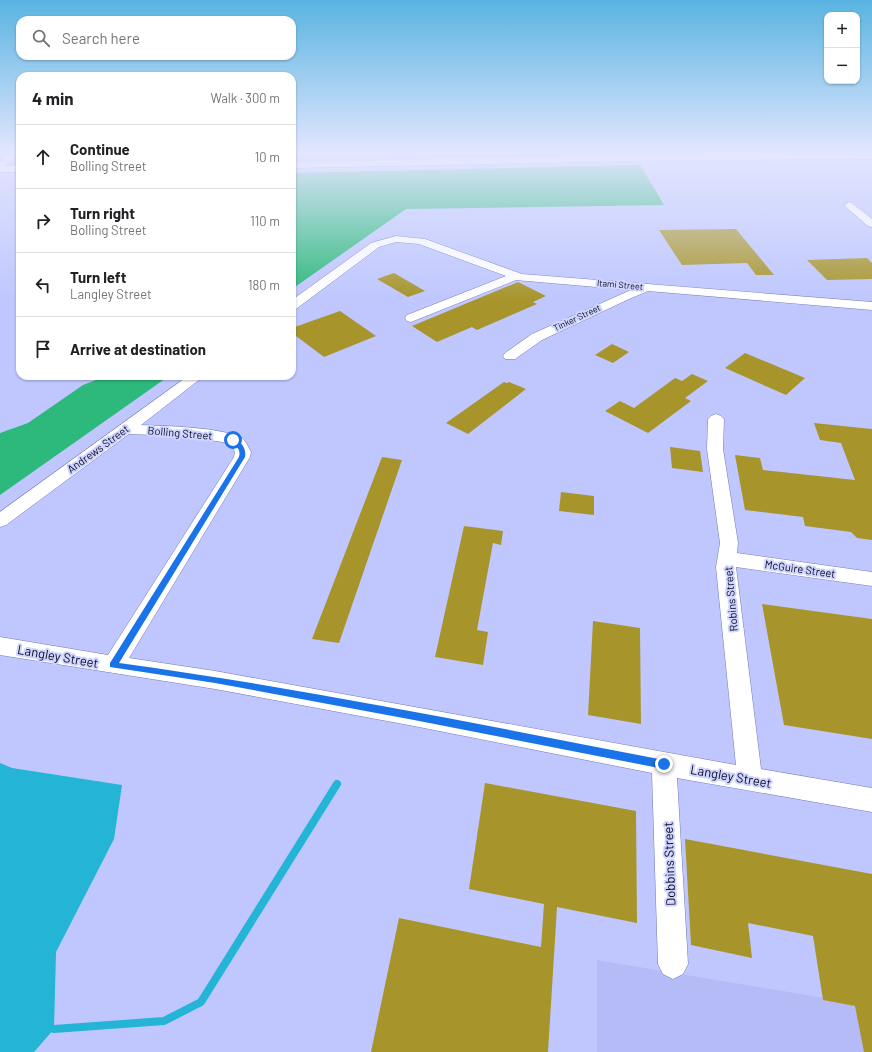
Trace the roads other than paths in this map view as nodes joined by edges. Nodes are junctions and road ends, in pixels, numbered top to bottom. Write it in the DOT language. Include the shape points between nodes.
graph roads {
  1 [pos="849,204"];
  2 [pos="872,224"];
  3 [pos="515,276"];
  4 [pos="649,288"];
  5 [pos="296,303"];
  6 [pos="872,306"];
  7 [pos="411,318"];
  8 [pos="510,356"];
  9 [pos="192,380"];
  10 [pos="716,419"];
  11 [pos="125,429"];
  12 [pos="0,521"];
  13 [pos="727,558"];
  14 [pos="872,579"];
  15 [pos="0,646"];
  16 [pos="113,665"];
  17 [pos="664,764"];
  18 [pos="750,779"];
  19 [pos="872,800"];
  20 [pos="673,964"];
  1 -- 2 [label="street"];
  3 -- 4 [label="street, Itami Street"];
  3 -- 5 [label="street, Itami Street" via="421,241 396,239 375,245"];
  3 -- 7 [label="street"];
  4 -- 6 [label="street, Itami Street"];
  4 -- 8 [label="street, Tinker Street" via="625,296 537,337"];
  9 -- 11 [label="street, Andrews Street"];
  10 -- 13 [label="street, Robins Street" via="715,449 729,544"];
  11 -- 12 [label="street, Andrews Street"];
  11 -- 16 [label="street, Bolling Street" via="180,431 227,438 238,444 243,452"];
  13 -- 14 [label="street, McGuire Street"];
  13 -- 18 [label="street, Robins Street"];
  15 -- 16 [label="street, Langley Street"];
  16 -- 17 [label="street, Langley Street" via="215,680"];
  17 -- 18 [label="street, Langley Street"];
  17 -- 20 [label="street, Dobbins Street"];
  18 -- 19 [label="street, Langley Street"];
}
